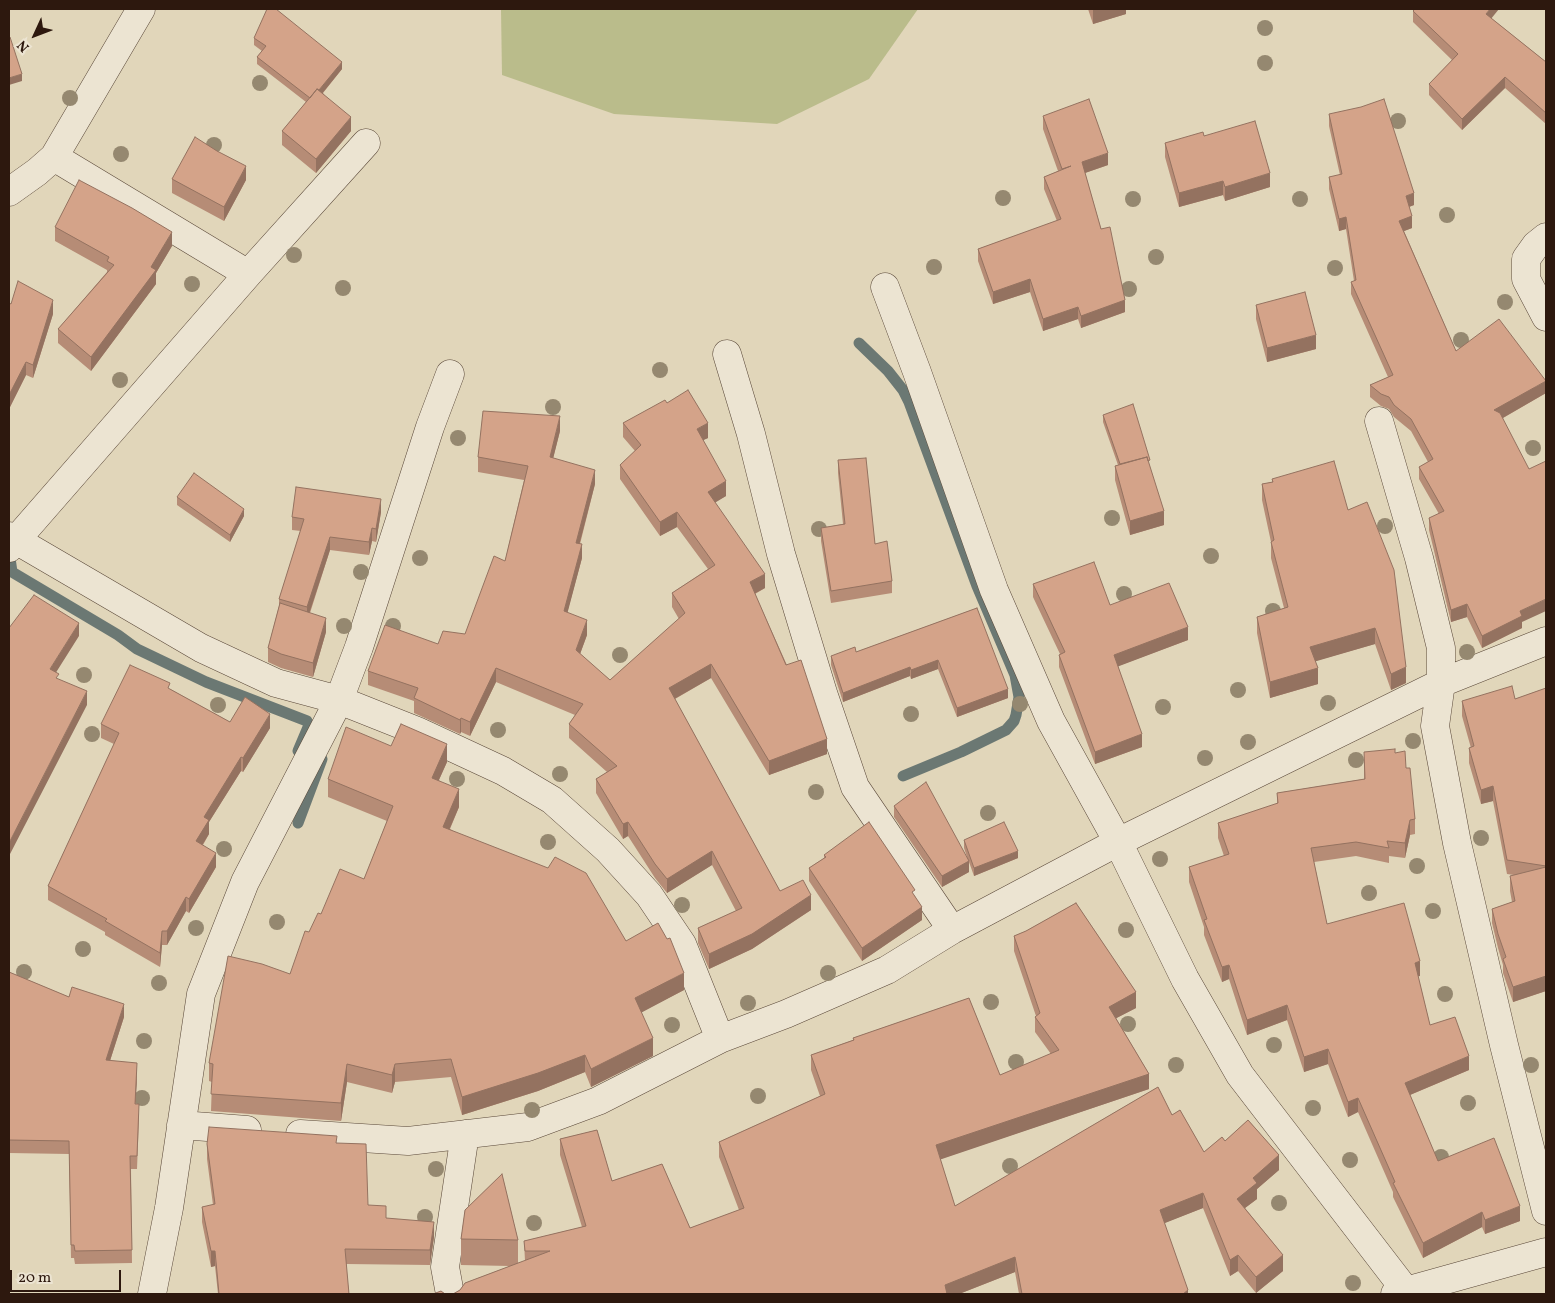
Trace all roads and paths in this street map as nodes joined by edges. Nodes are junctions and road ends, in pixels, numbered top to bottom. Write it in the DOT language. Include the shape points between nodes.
graph roads {
  1 [pos="141,9"];
  2 [pos="366,143"];
  3 [pos="54,157"];
  4 [pos="9,192"];
  5 [pos="1546,237"];
  6 [pos="248,274"];
  7 [pos="885,287"];
  8 [pos="1546,317"];
  9 [pos="727,354"];
  10 [pos="450,374"];
  11 [pos="1379,421"];
  12 [pos="11,541"];
  13 [pos="1546,641"];
  14 [pos="1441,683"];
  15 [pos="339,700"];
  16 [pos="1118,842"];
  17 [pos="952,930"];
  18 [pos="720,1039"];
  19 [pos="181,1125"];
  20 [pos="466,1134"];
  21 [pos="1546,1211"];
  22 [pos="1546,1252"];
  23 [pos="1401,1293"];
  24 [pos="152,1294"];
  25 [pos="450,1294"];
  1 -- 3 [label="street"];
  2 -- 6 [label="street"];
  3 -- 4 [label="street"];
  3 -- 6 [label="street"];
  5 -- 8 [label="street" via="1526,259 1526,279"];
  6 -- 12 [label="street"];
  7 -- 16 [label="street" via="994,590 1051,721"];
  9 -- 17 [label="street" via="781,554 855,787"];
  10 -- 15 [label="street"];
  11 -- 14 [label="street" via="1441,648"];
  12 -- 15 [label="street" via="200,648 276,683"];
  13 -- 14 [label="street"];
  14 -- 16 [label="street"];
  14 -- 21 [label="street" via="1436,726 1457,843"];
  15 -- 18 [label="street" via="503,770 552,800 608,850 649,895 682,944"];
  15 -- 19 [label="street" via="245,882 201,994"];
  16 -- 17 [label="street"];
  16 -- 23 [label="street" via="1185,979 1240,1075"];
  17 -- 18 [label="street" via="887,970"];
  18 -- 20 [label="street" via="598,1101 528,1127"];
  19 -- 20 [label="street" via="408,1141"];
  19 -- 24 [label="street"];
  20 -- 25 [label="street" via="445,1267"];
  22 -- 23 [label="street"];
}
